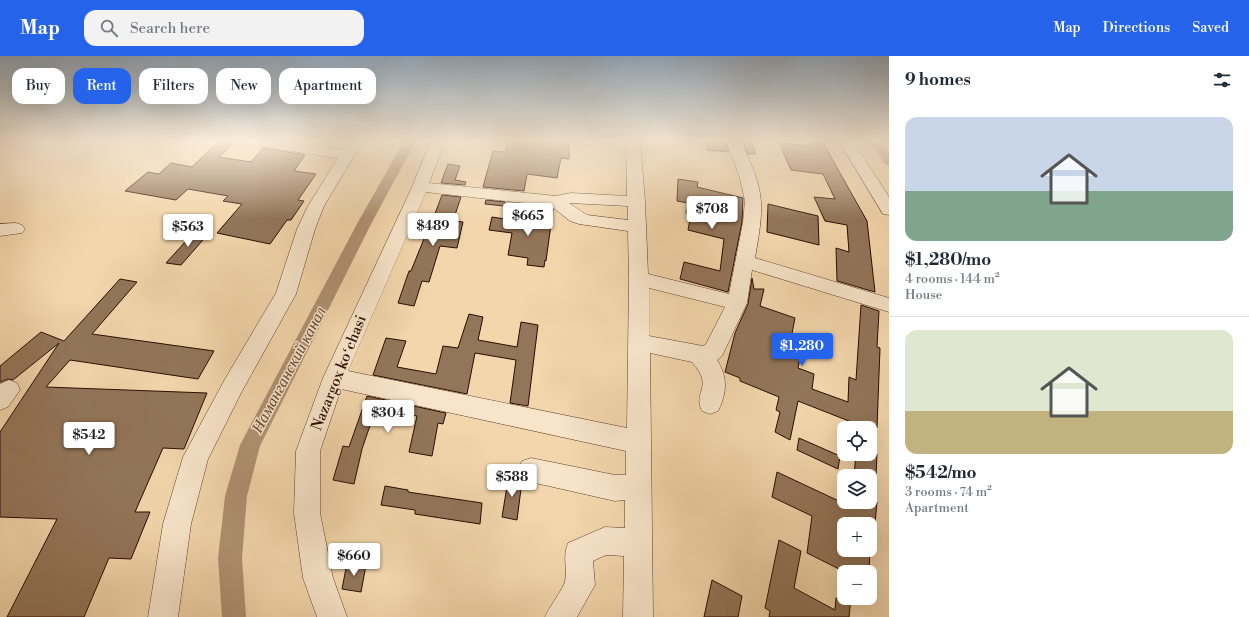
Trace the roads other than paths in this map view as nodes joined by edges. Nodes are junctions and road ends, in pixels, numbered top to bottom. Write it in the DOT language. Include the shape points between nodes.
graph roads {
  1 [pos="340,167"];
  2 [pos="428,167"];
  3 [pos="635,167"];
  4 [pos="744,167"];
  5 [pos="862,167"];
  6 [pos="420,187"];
  7 [pos="556,201"];
  8 [pos="637,201"];
  9 [pos="889,210"];
  10 [pos="637,227"];
  11 [pos="744,261"];
  12 [pos="639,279"];
  13 [pos="737,303"];
  14 [pos="889,305"];
  15 [pos="638,342"];
  16 [pos="699,355"];
  17 [pos="334,378"];
  18 [pos="710,404"];
  19 [pos="638,442"];
  20 [pos="531,470"];
  21 [pos="638,487"];
  22 [pos="638,542"];
  23 [pos="163,617"];
  24 [pos="332,617"];
  25 [pos="560,617"];
  26 [pos="638,617"];
  1 -- 23 [label="street" via="316,206 306,229 286,294 196,457 177,524"];
  2 -- 6 [label="street, Nazargox koʻchasi"];
  3 -- 8 [label="street"];
  4 -- 11 [label="street" via="753,201 752,222"];
  5 -- 9 [label="street"];
  6 -- 7 [label="street"];
  6 -- 17 [label="street, Nazargox koʻchasi"];
  7 -- 8 [label="street" via="571,198"];
  7 -- 10 [label="street" via="576,217 585,220"];
  8 -- 10 [label="street"];
  10 -- 12 [label="street"];
  11 -- 13 [label="street"];
  11 -- 14 [label="street"];
  12 -- 13 [label="street"];
  12 -- 15 [label="street"];
  13 -- 16 [label="street" via="714,350 707,356"];
  15 -- 16 [label="street"];
  15 -- 19 [label="street"];
  16 -- 18 [label="street" via="715,378 716,384"];
  17 -- 19 [label="street"];
  17 -- 24 [label="street, Nazargox koʻchasi" via="308,451 307,514 318,578"];
  19 -- 21 [label="street"];
  20 -- 21 [label="street" via="615,488"];
  21 -- 22 [label="street"];
  22 -- 25 [label="street" via="604,541 578,554 580,585"];
  22 -- 26 [label="street"];
}
